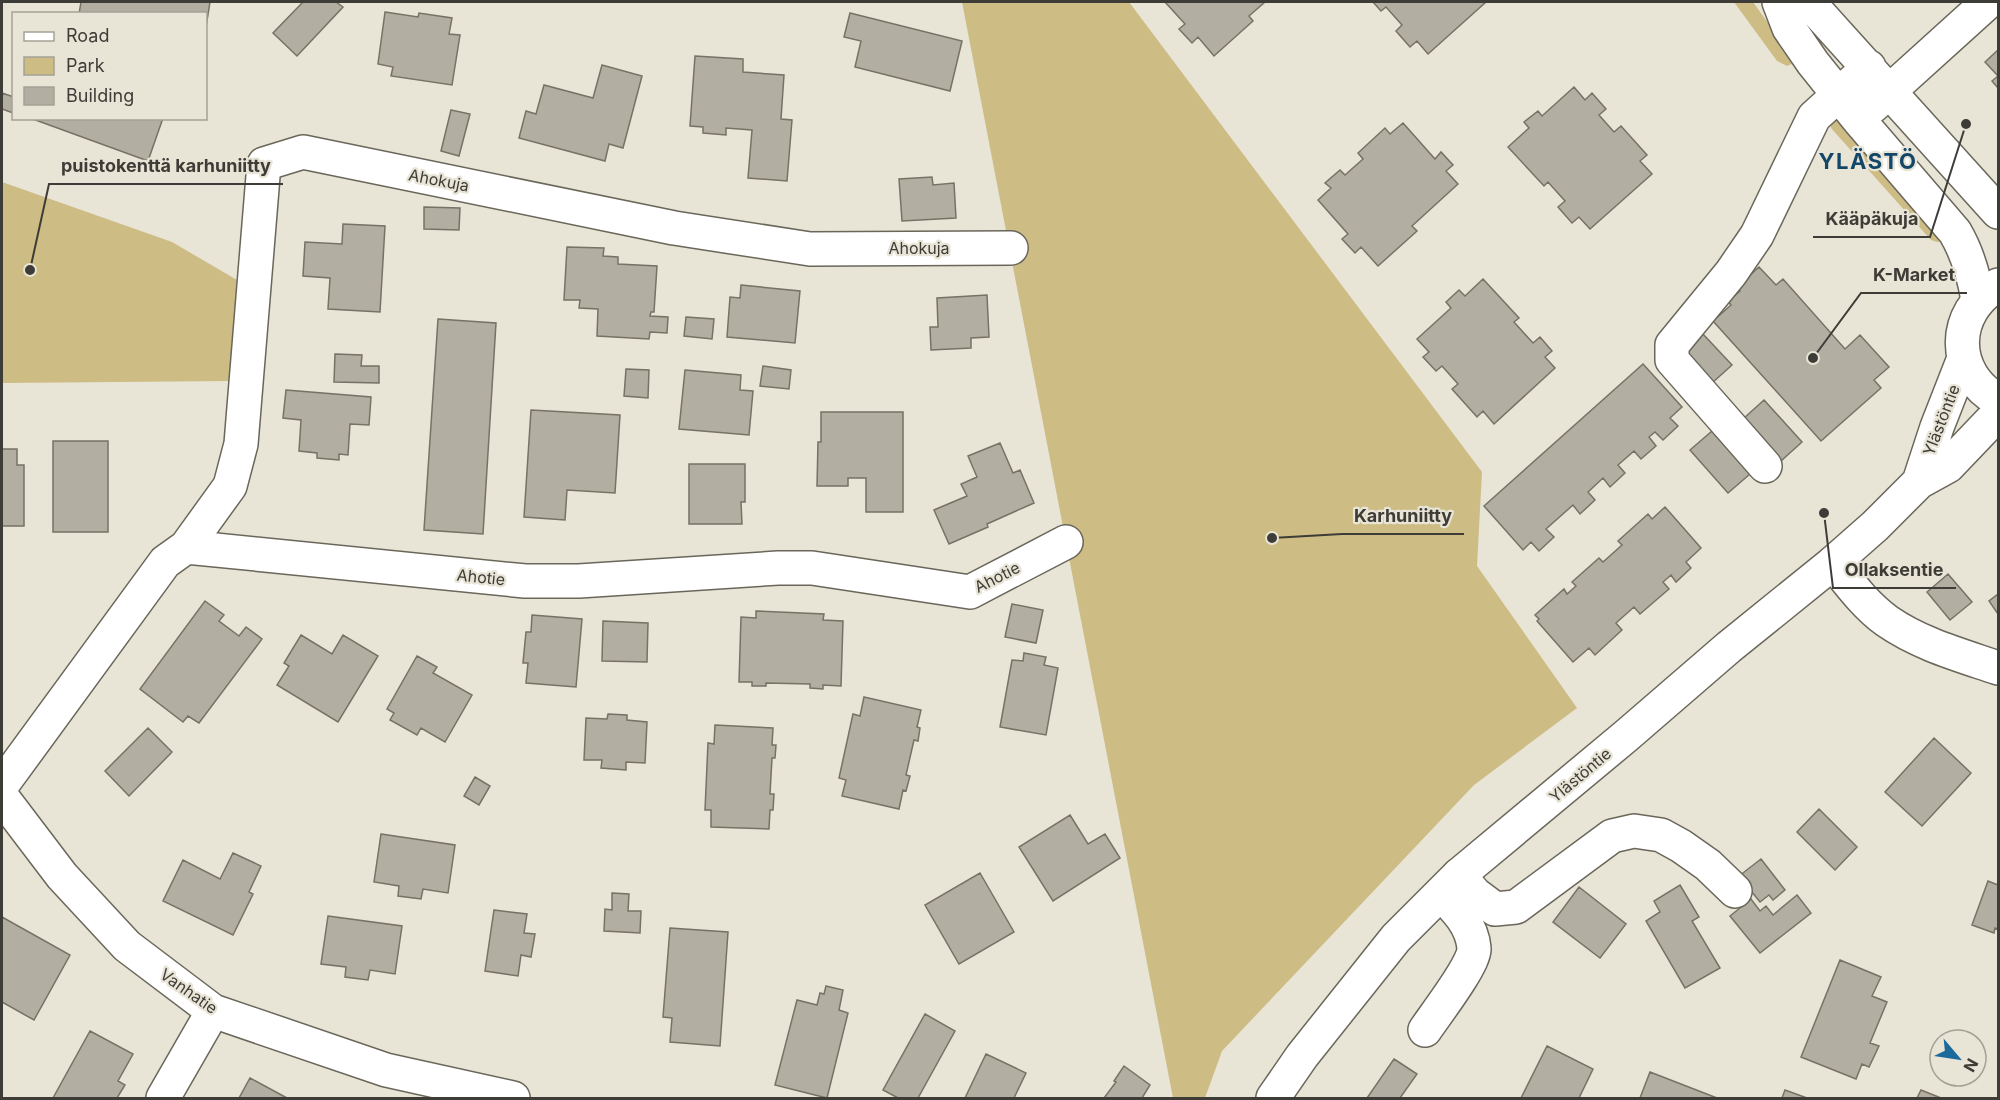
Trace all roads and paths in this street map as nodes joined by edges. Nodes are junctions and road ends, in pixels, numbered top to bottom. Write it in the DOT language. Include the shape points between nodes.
graph roads {
  1 [pos="1779,2"];
  2 [pos="1801,2"];
  3 [pos="1988,2"];
  4 [pos="1879,79"];
  5 [pos="1848,107"];
  6 [pos="1998,212"];
  7 [pos="1011,248"];
  8 [pos="1988,293"];
  9 [pos="1964,358"];
  10 [pos="1998,400"];
  11 [pos="1998,417"];
  12 [pos="1765,466"];
  13 [pos="1919,482"];
  14 [pos="1066,542"];
  15 [pos="186,547"];
  16 [pos="1833,563"];
  17 [pos="1998,669"];
  18 [pos="2,785"];
  19 [pos="2,797"];
  20 [pos="1450,884"];
  21 [pos="1735,891"];
  22 [pos="213,1011"];
  23 [pos="1425,1030"];
  24 [pos="163,1098"];
  25 [pos="513,1098"];
  26 [pos="1273,1098"];
  1 -- 5 [label="street" via="1789,28"];
  2 -- 4 [label="street" via="1813,8"];
  3 -- 4 [label="street"];
  4 -- 5 [label="street"];
  4 -- 6 [label="street"];
  5 -- 8 [label="street" via="1954,232 1974,275"];
  5 -- 12 [label="street" via="1814,117 1757,235 1672,345 1672,360"];
  7 -- 15 [label="street, Ahokuja" via="810,249 674,228 303,153 264,164 241,444 230,486"];
  8 -- 9 [label="street, Ylästöntie" via="1966,321"];
  9 -- 10 [label="street, Ylästöntie" via="1974,379"];
  9 -- 13 [label="street, Ylästöntie"];
  11 -- 13 [label="street, Ylästöntie" via="1948,466"];
  13 -- 16 [label="street, Ylästöntie"];
  14 -- 15 [label="street, Ahotie" via="970,592 812,568 525,581"];
  15 -- 18 [label="street" via="165,562"];
  16 -- 17 [label="street" via="1887,621 1924,642"];
  16 -- 20 [label="street, Ylästöntie"];
  19 -- 22 [label="street, Vanhatie" via="62,876 127,946"];
  20 -- 21 [label="street" via="1475,894 1495,909 1516,907 1612,836 1634,831 1661,835 1681,846"];
  20 -- 23 [label="street" via="1475,950"];
  20 -- 26 [label="street, Ylästöntie" via="1396,938"];
  22 -- 24 [label="street"];
  22 -- 25 [label="street, Vanhatie" via="387,1070"];
}
